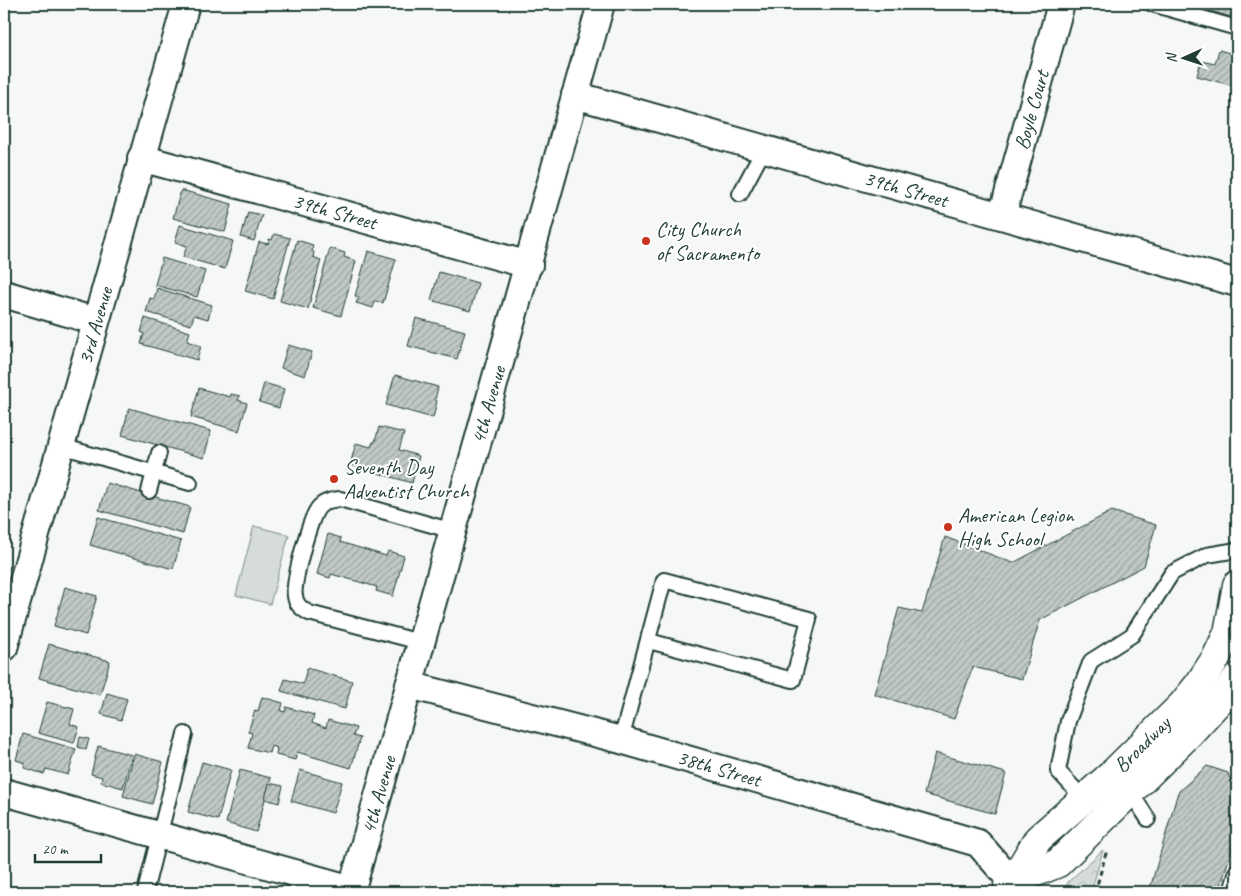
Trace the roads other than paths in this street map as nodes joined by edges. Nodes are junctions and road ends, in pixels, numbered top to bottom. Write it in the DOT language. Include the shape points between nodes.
graph roads {
  1 [pos="186,4"];
  2 [pos="601,4"];
  3 [pos="1061,4"];
  4 [pos="1152,4"];
  5 [pos="1237,28"];
  6 [pos="575,95"];
  7 [pos="764,148"];
  8 [pos="141,158"];
  9 [pos="740,194"];
  10 [pos="1002,216"];
  11 [pos="528,265"];
  12 [pos="1237,283"];
  13 [pos="4,294"];
  14 [pos="95,321"];
  15 [pos="61,446"];
  16 [pos="159,453"];
  17 [pos="154,472"];
  18 [pos="190,483"];
  19 [pos="149,491"];
  20 [pos="453,531"];
  21 [pos="1237,550"];
  22 [pos="1237,585"];
  23 [pos="649,641"];
  24 [pos="420,642"];
  25 [pos="4,648"];
  26 [pos="1237,678"];
  27 [pos="409,685"];
  28 [pos="185,734"];
  29 [pos="621,740"];
  30 [pos="4,792"];
  31 [pos="1132,793"];
  32 [pos="1083,798"];
  33 [pos="1148,819"];
  34 [pos="160,836"];
  35 [pos="1237,871"];
  36 [pos="1011,889"];
  37 [pos="351,891"];
  38 [pos="145,892"];
  39 [pos="1231,892"];
  1 -- 8 [label="street, 3rd Avenue"];
  2 -- 6 [label="street, 4th Avenue"];
  3 -- 10 [label="street, Boyle Court"];
  4 -- 5 [label="lane"];
  6 -- 7 [label="street, 39th Street"];
  6 -- 11 [label="street, 4th Avenue"];
  7 -- 9 [label="lane"];
  7 -- 10 [label="street, 39th Street"];
  8 -- 11 [label="street, 39th Street"];
  8 -- 14 [label="street, 3rd Avenue"];
  10 -- 12 [label="street, 39th Street"];
  11 -- 20 [label="street, 4th Avenue"];
  13 -- 14 [label="street"];
  14 -- 15 [label="street, 3rd Avenue"];
  15 -- 17 [label="lane"];
  15 -- 25 [label="street, 3rd Avenue"];
  16 -- 17 [label="lane"];
  17 -- 18 [label="lane"];
  17 -- 19 [label="lane"];
  20 -- 24 [label="street, 4th Avenue"];
  20 -- 24 [label="lane" via="340,499 328,501 315,512 297,572 294,595 303,610"];
  21 -- 32 [label="lane" via="1207,556 1172,574 1132,634 1091,661 1068,720 1058,771"];
  22 -- 32 [label="main road, Broadway" via="1228,633 1200,684 1111,775"];
  23 -- 23 [label="lane" via="664,580 809,619 793,680"];
  23 -- 29 [label="lane"];
  24 -- 27 [label="street, 4th Avenue"];
  26 -- 31 [label="main road, Broadway" via="1204,719"];
  27 -- 29 [label="street, 38th Street"];
  27 -- 37 [label="street, 4th Avenue"];
  28 -- 34 [label="lane"];
  29 -- 36 [label="street, 38th Street" via="978,843"];
  30 -- 34 [label="street"];
  31 -- 33 [label="lane"];
  31 -- 36 [label="main road, Broadway" via="1058,863"];
  32 -- 36 [label="main road, Broadway" via="1038,839"];
  34 -- 37 [label="street"];
  34 -- 38 [label="lane"];
  35 -- 39 [label="lane"];
}
